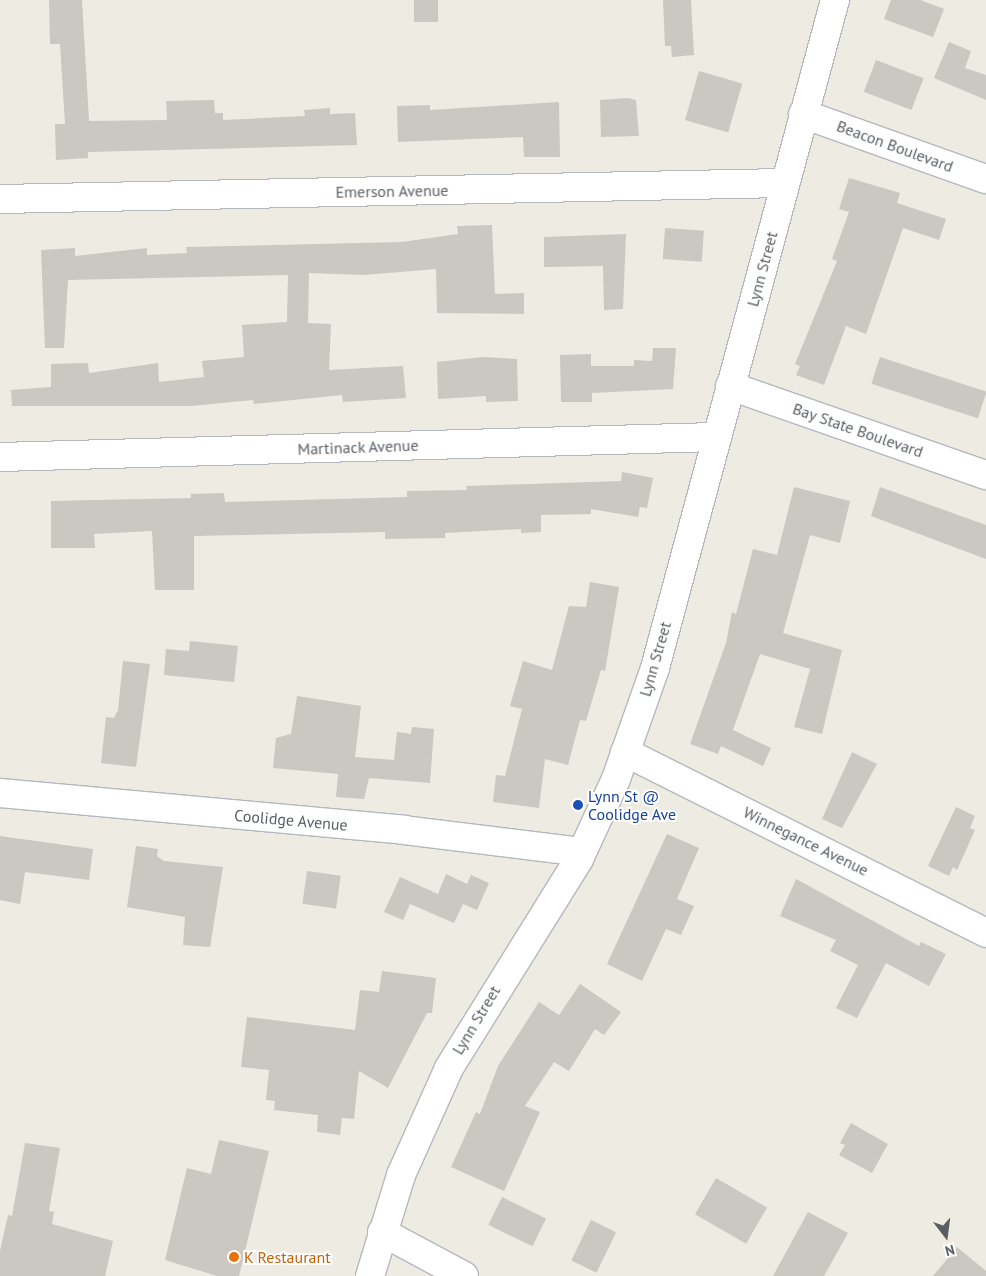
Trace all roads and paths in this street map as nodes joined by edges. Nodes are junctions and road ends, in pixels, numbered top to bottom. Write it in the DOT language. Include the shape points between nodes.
graph roads {
  1 [pos="835,0"];
  2 [pos="803,114"];
  3 [pos="986,179"];
  4 [pos="785,183"];
  5 [pos="0,199"];
  6 [pos="730,386"];
  7 [pos="716,437"];
  8 [pos="0,457"];
  9 [pos="986,474"];
  10 [pos="625,752"];
  11 [pos="0,793"];
  12 [pos="582,852"];
  13 [pos="986,933"];
  14 [pos="382,1232"];
  15 [pos="370,1276"];
  16 [pos="464,1276"];
  1 -- 2 [label="street, Lynn Street"];
  2 -- 3 [label="street, Beacon Boulevard"];
  2 -- 4 [label="street, Lynn Street"];
  4 -- 5 [label="street, Emerson Avenue"];
  4 -- 6 [label="street, Lynn Street"];
  6 -- 7 [label="street, Lynn Street"];
  6 -- 9 [label="street, Bay State Boulevard"];
  7 -- 8 [label="street, Martinack Avenue"];
  7 -- 10 [label="street, Lynn Street" via="655,668"];
  10 -- 12 [label="street, Lynn Street"];
  10 -- 13 [label="street, Winnegance Avenue"];
  11 -- 12 [label="street, Coolidge Avenue" via="404,830"];
  12 -- 14 [label="street, Lynn Street" via="455,1056 401,1175"];
  14 -- 15 [label="street, Lynn Street"];
  14 -- 16 [label="street"];
}
